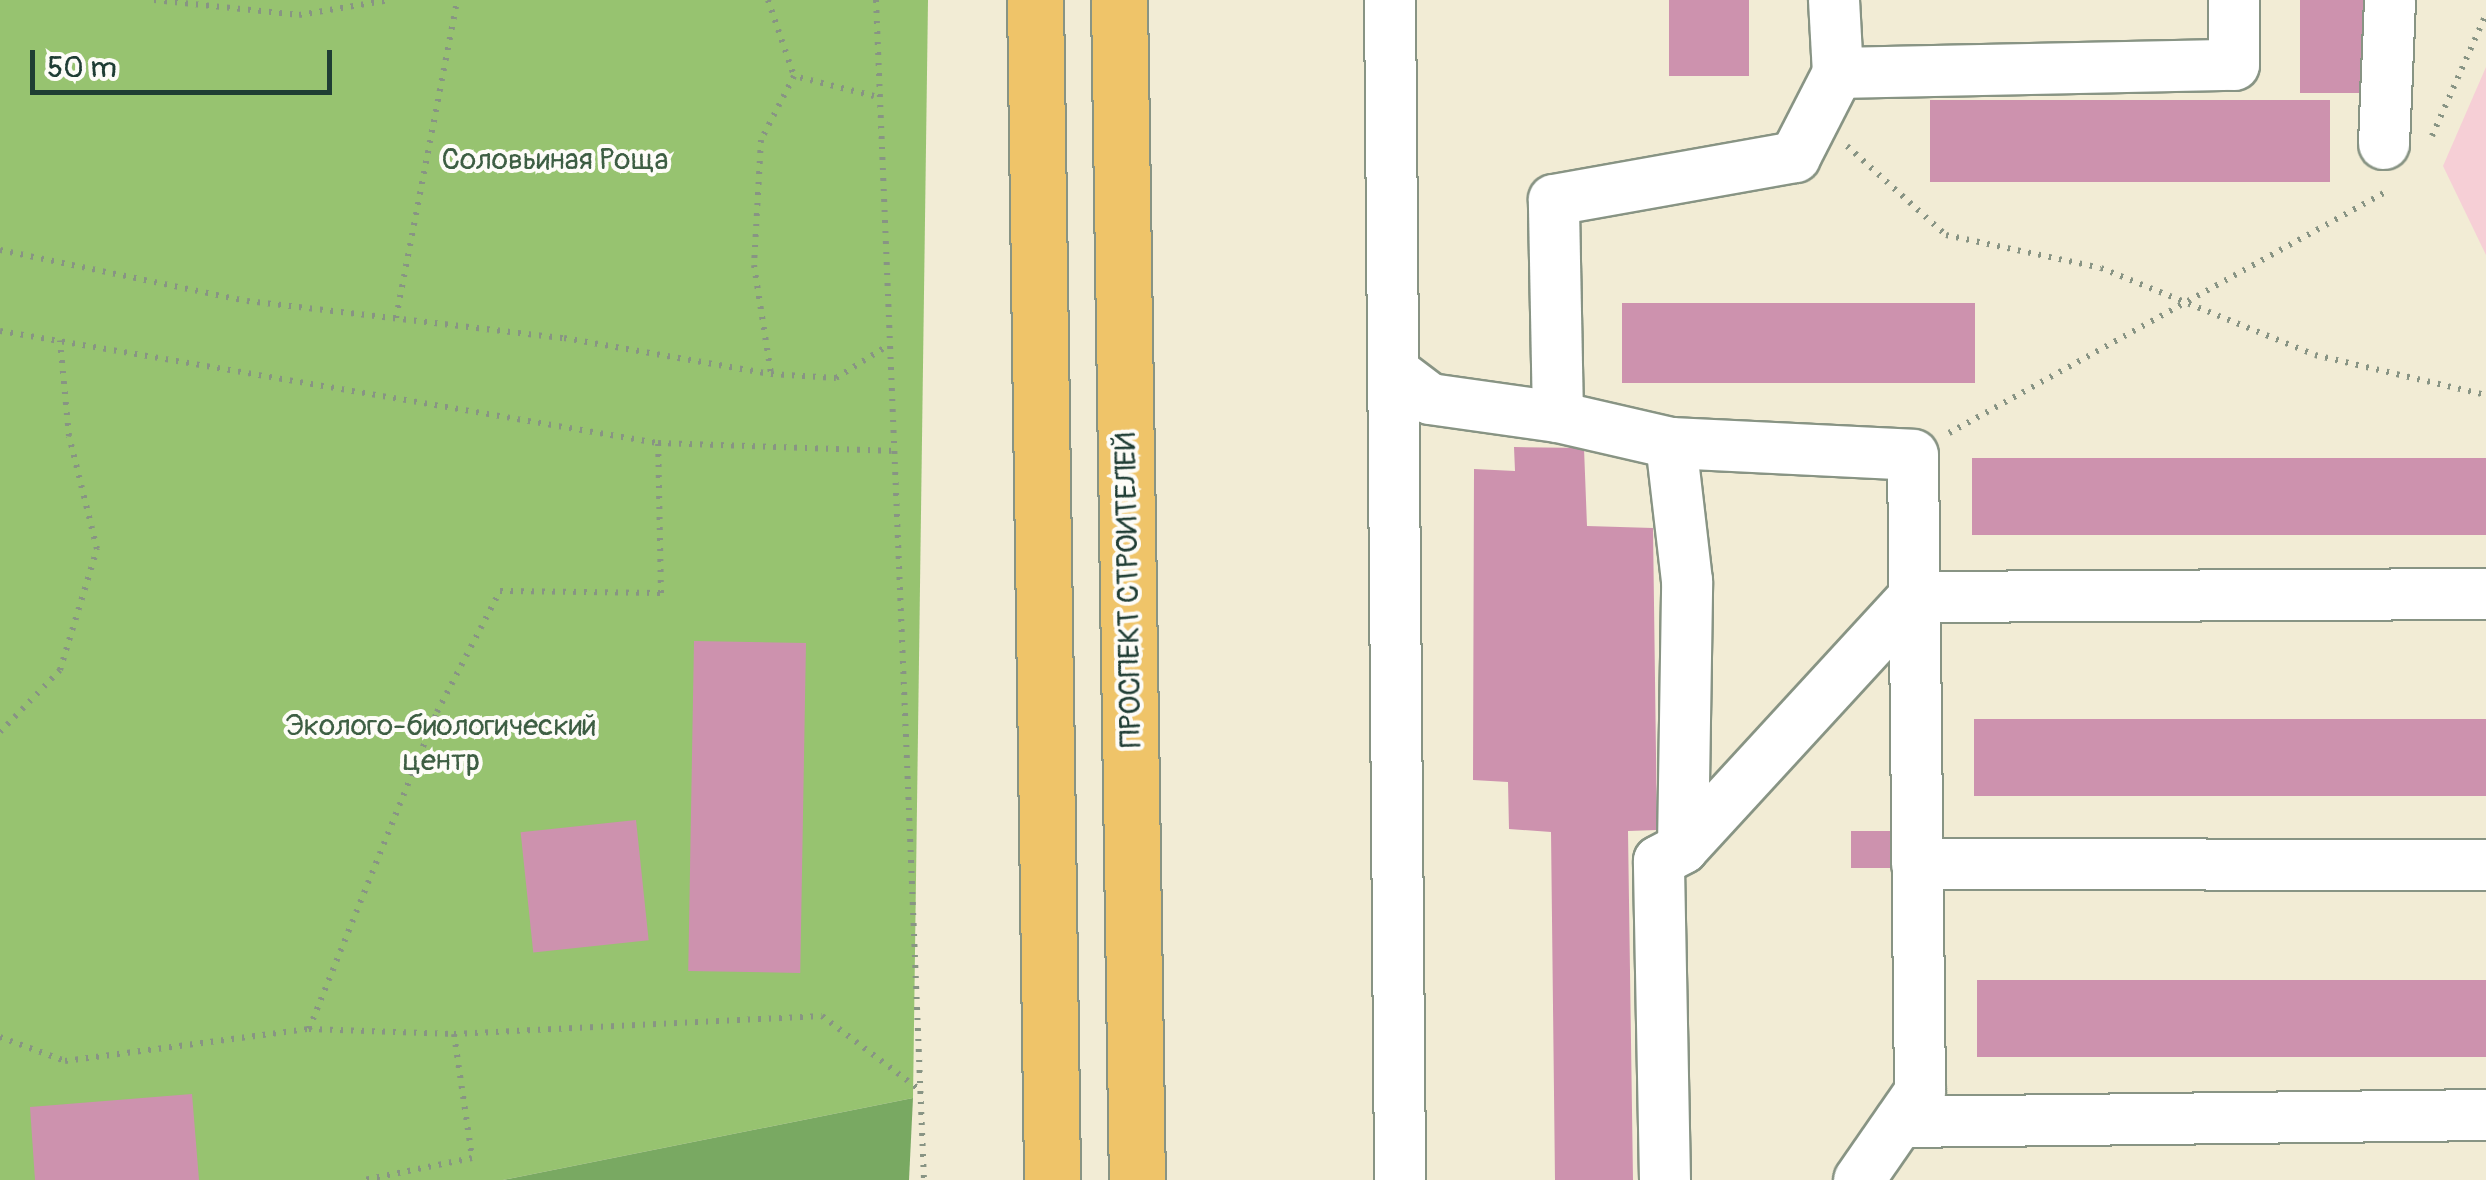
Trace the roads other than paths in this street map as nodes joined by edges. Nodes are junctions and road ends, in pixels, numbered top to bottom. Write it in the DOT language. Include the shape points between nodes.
graph roads {
  1 [pos="1034,0"];
  2 [pos="1120,0"];
  3 [pos="1390,0"];
  4 [pos="1834,0"];
  5 [pos="2234,0"];
  6 [pos="2390,0"];
  7 [pos="1838,73"];
  8 [pos="2401,162"];
  9 [pos="1393,371"];
  10 [pos="1558,418"];
  11 [pos="1672,443"];
  12 [pos="2486,594"];
  13 [pos="1914,597"];
  14 [pos="1683,848"];
  15 [pos="1917,864"];
  16 [pos="2486,866"];
  17 [pos="2486,1115"];
  18 [pos="1900,1122"];
  19 [pos="1052,1180"];
  20 [pos="1137,1180"];
  21 [pos="1400,1180"];
  22 [pos="1665,1180"];
  23 [pos="1859,1180"];
  1 -- 19 [label="main road"];
  2 -- 20 [label="main road, ПРОСПЕКТ СТРОИТЕЛЕЙ"];
  3 -- 9 [label="street"];
  4 -- 7 [label="street"];
  5 -- 7 [label="street" via="2234,64"];
  6 -- 8 [label="street"];
  7 -- 10 [label="street" via="1795,156 1554,200"];
  9 -- 10 [label="street" via="1430,399"];
  9 -- 21 [label="street"];
  10 -- 11 [label="street"];
  11 -- 13 [label="street" via="1913,454"];
  11 -- 14 [label="street" via="1687,581"];
  12 -- 13 [label="street"];
  13 -- 14 [label="street"];
  13 -- 15 [label="street"];
  14 -- 22 [label="street" via="1659,861"];
  15 -- 16 [label="street"];
  15 -- 18 [label="street" via="1920,1092"];
  17 -- 18 [label="street"];
  18 -- 23 [label="street"];
}
